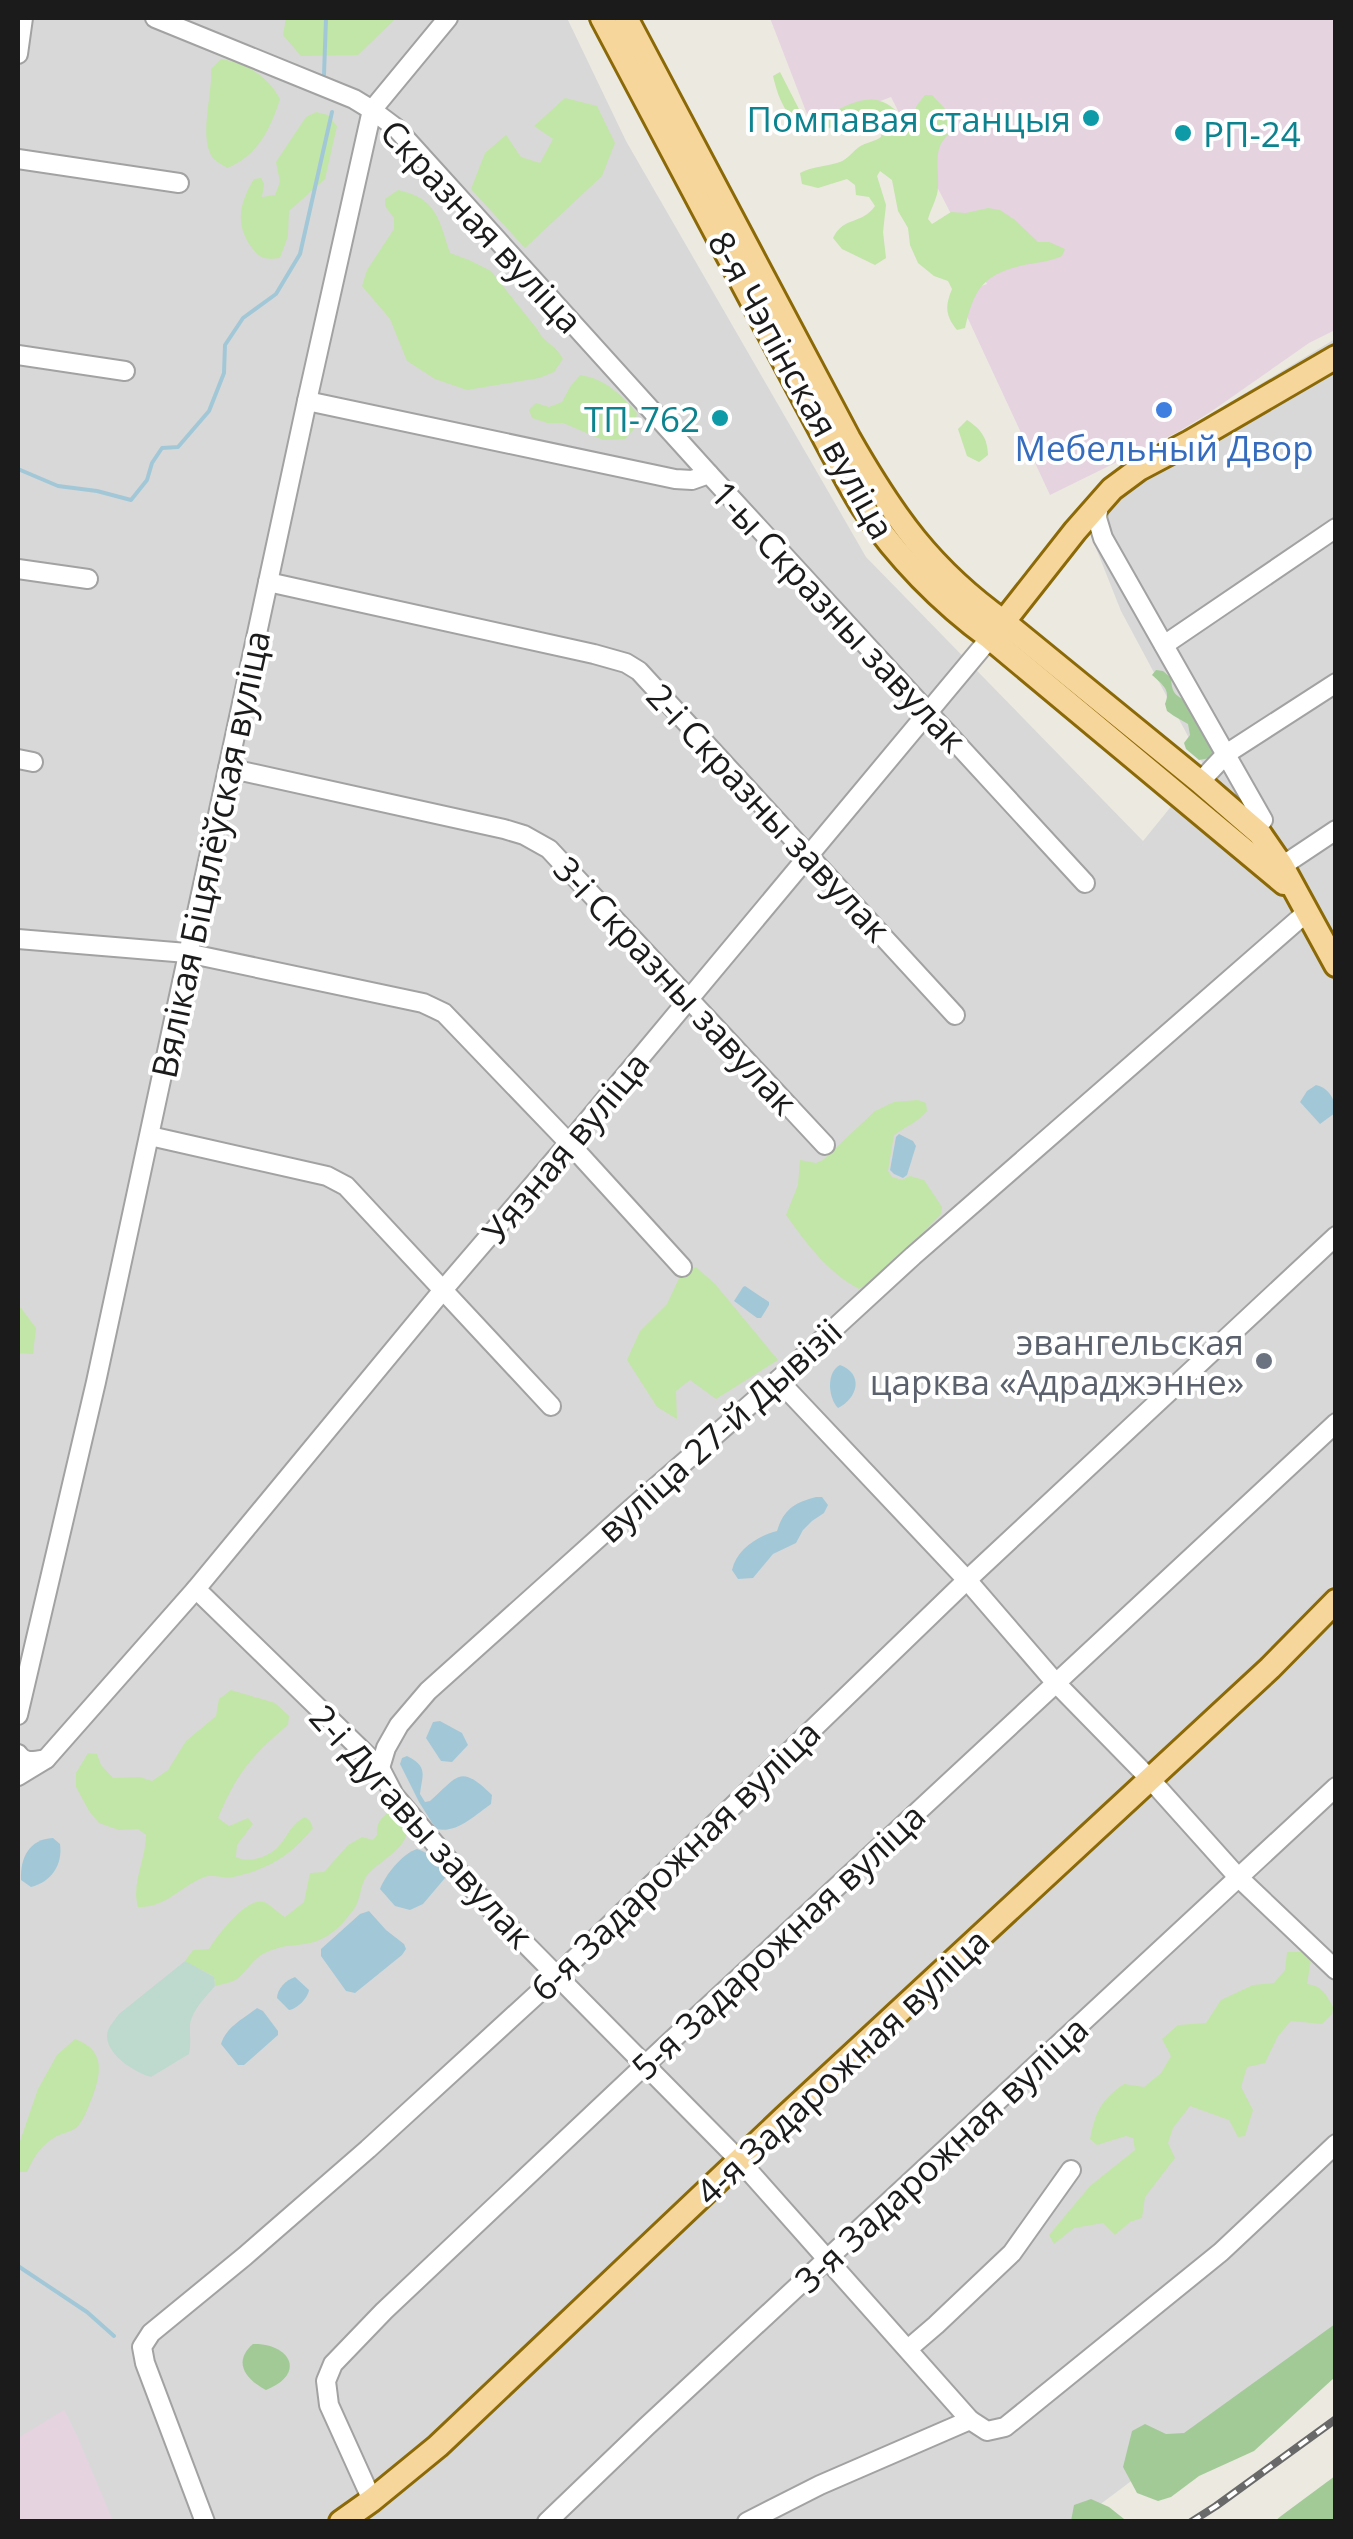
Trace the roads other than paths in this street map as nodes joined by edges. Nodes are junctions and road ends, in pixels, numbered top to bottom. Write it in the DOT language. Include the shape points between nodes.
graph roads {
  1 [pos="23,18"];
  2 [pos="155,18"];
  3 [pos="448,18"];
  4 [pos="602,18"];
  5 [pos="626,18"];
  6 [pos="18,54"];
  7 [pos="372,110"];
  8 [pos="18,159"];
  9 [pos="179,183"];
  10 [pos="18,355"];
  11 [pos="1336,356"];
  12 [pos="125,371"];
  13 [pos="306,401"];
  14 [pos="709,474"];
  15 [pos="1098,504"];
  16 [pos="1336,528"];
  17 [pos="18,569"];
  18 [pos="88,579"];
  19 [pos="268,582"];
  20 [pos="997,630"];
  21 [pos="1164,645"];
  22 [pos="1336,683"];
  23 [pos="929,711"];
  24 [pos="1226,754"];
  25 [pos="228,768"];
  26 [pos="1200,782"];
  27 [pos="1261,827"];
  28 [pos="1336,830"];
  29 [pos="809,856"];
  30 [pos="1282,866"];
  31 [pos="1085,883"];
  32 [pos="1302,903"];
  33 [pos="18,939"];
  34 [pos="187,953"];
  35 [pos="1336,964"];
  36 [pos="690,1000"];
  37 [pos="955,1014"];
  38 [pos="150,1136"];
  39 [pos="569,1143"];
  40 [pos="824,1144"];
  41 [pos="1336,1236"];
  42 [pos="682,1267"];
  43 [pos="443,1290"];
  44 [pos="778,1380"];
  45 [pos="551,1406"];
  46 [pos="1336,1423"];
  47 [pos="967,1580"];
  48 [pos="196,1588"];
  49 [pos="1336,1601"];
  50 [pos="1055,1682"];
  51 [pos="18,1714"];
  52 [pos="18,1754"];
  53 [pos="46,1759"];
  54 [pos="380,1768"];
  55 [pos="18,1776"];
  56 [pos="1150,1779"];
  57 [pos="1336,1787"];
  58 [pos="1238,1876"];
  59 [pos="1334,1966"];
  60 [pos="557,1976"];
  61 [pos="645,2066"];
  62 [pos="1336,2144"];
  63 [pos="740,2161"];
  64 [pos="1071,2170"];
  65 [pos="828,2260"];
  66 [pos="908,2349"];
  67 [pos="970,2420"];
  68 [pos="368,2510"];
  69 [pos="205,2522"];
  70 [pos="341,2522"];
  71 [pos="547,2522"];
  72 [pos="747,2522"];
  1 -- 6 [label="street"];
  2 -- 7 [label="street, Скразная вуліца"];
  3 -- 7 [label="street, Вялікая Біцялёўская вуліца"];
  4 -- 20 [label="main road, 8-я Чэпінская вуліца" via="861,504 962,617"];
  5 -- 20 [label="main road, 8-я Чэпінская вуліца" via="880,494"];
  7 -- 13 [label="street, Вялікая Біцялёўская вуліца"];
  7 -- 14 [label="street, Скразная вуліца" via="396,128"];
  8 -- 9 [label="street"];
  10 -- 12 [label="street"];
  11 -- 15 [label="main road, Уязная вуліца" via="1139,470"];
  13 -- 14 [label="street, 1-ы Скразны завулак" via="675,479"];
  13 -- 19 [label="street, Вялікая Біцялёўская вуліца"];
  14 -- 23 [label="street, 1-ы Скразны завулак"];
  15 -- 20 [label="main road, Уязная вуліца"];
  15 -- 21 [label="street, 8-я Чэпінская вуліца" via="1102,538"];
  16 -- 21 [label="street"];
  17 -- 18 [label="street"];
  19 -- 25 [label="street, Вялікая Біцялёўская вуліца"];
  19 -- 29 [label="street, 2-і Скразны завулак" via="626,663"];
  20 -- 23 [label="street, Уязная вуліца"];
  20 -- 26 [label="main road, 8-я Чэпінская вуліца"];
  20 -- 32 [label="main road, 8-я Чэпінская вуліца"];
  21 -- 24 [label="street, 8-я Чэпінская вуліца"];
  22 -- 24 [label="street"];
  23 -- 29 [label="street, Уязная вуліца"];
  23 -- 31 [label="street, 1-ы Скразны завулак"];
  24 -- 26 [label="street"];
  24 -- 27 [label="street, 8-я Чэпінская вуліца"];
  25 -- 34 [label="street, Вялікая Біцялёўская вуліца"];
  25 -- 36 [label="street, 3-і Скразны завулак" via="524,835 549,849"];
  26 -- 27 [label="main road, 8-я Чэпінская вуліца"];
  27 -- 30 [label="main road, 8-я Чэпінская вуліца"];
  28 -- 30 [label="street"];
  29 -- 36 [label="street, Уязная вуліца"];
  29 -- 37 [label="street, 2-і Скразны завулак"];
  30 -- 32 [label="main road, 8-я Чэпінская вуліца"];
  32 -- 35 [label="main road, 8-я Чэпінская вуліца"];
  32 -- 44 [label="street, вуліца 27-й Дывізіі"];
  33 -- 34 [label="street"];
  34 -- 38 [label="street, Вялікая Біцялёўская вуліца"];
  34 -- 39 [label="street" via="434,1008"];
  36 -- 39 [label="street, Уязная вуліца"];
  36 -- 40 [label="street, 3-і Скразны завулак"];
  38 -- 43 [label="street" via="327,1176 346,1186"];
  38 -- 51 [label="street, Вялікая Біцялёўская вуліца"];
  39 -- 42 [label="street"];
  39 -- 43 [label="street, Уязная вуліца"];
  41 -- 47 [label="street, 6-я Задарожная вуліца"];
  43 -- 45 [label="street"];
  43 -- 48 [label="street, Уязная вуліца"];
  44 -- 47 [label="street"];
  44 -- 54 [label="street, вуліца 27-й Дывізіі" via="428,1691 400,1725"];
  46 -- 50 [label="street, 5-я Задарожная вуліца"];
  47 -- 50 [label="street"];
  47 -- 60 [label="street, 6-я Задарожная вуліца"];
  48 -- 53 [label="street, Уязная вуліца"];
  48 -- 54 [label="street, 2-і Дугавы завулак"];
  49 -- 56 [label="main road, 4-я Задарожная вуліца"];
  50 -- 56 [label="street"];
  50 -- 61 [label="street, 5-я Задарожная вуліца"];
  52 -- 53 [label="street" via="30,1762"];
  53 -- 55 [label="street, Уязная вуліца"];
  54 -- 60 [label="street, 2-і Дугавы завулак" via="394,1795 483,1901"];
  56 -- 58 [label="street"];
  56 -- 63 [label="main road, 4-я Задарожная вуліца"];
  57 -- 58 [label="street, 3-я Задарожная вуліца"];
  58 -- 59 [label="street"];
  58 -- 65 [label="street, 3-я Задарожная вуліца"];
  60 -- 61 [label="street, 2-і Дугавы завулак"];
  60 -- 69 [label="street, 6-я Задарожная вуліца" via="142,2347"];
  61 -- 63 [label="street, 2-і Дугавы завулак"];
  61 -- 68 [label="street, 5-я Задарожная вуліца" via="333,2364 326,2381 329,2405"];
  62 -- 67 [label="street" via="1221,2252 1005,2427 987,2431"];
  63 -- 65 [label="street, 2-і Дугавы завулак"];
  63 -- 68 [label="main road, 4-я Задарожная вуліца"];
  64 -- 66 [label="street" via="1012,2253"];
  65 -- 66 [label="street, 2-і Дугавы завулак"];
  65 -- 71 [label="street, 3-я Задарожная вуліца"];
  66 -- 67 [label="street, 2-і Дугавы завулак"];
  67 -- 72 [label="street"];
  68 -- 70 [label="main road, 4-я Задарожная вуліца"];
}
